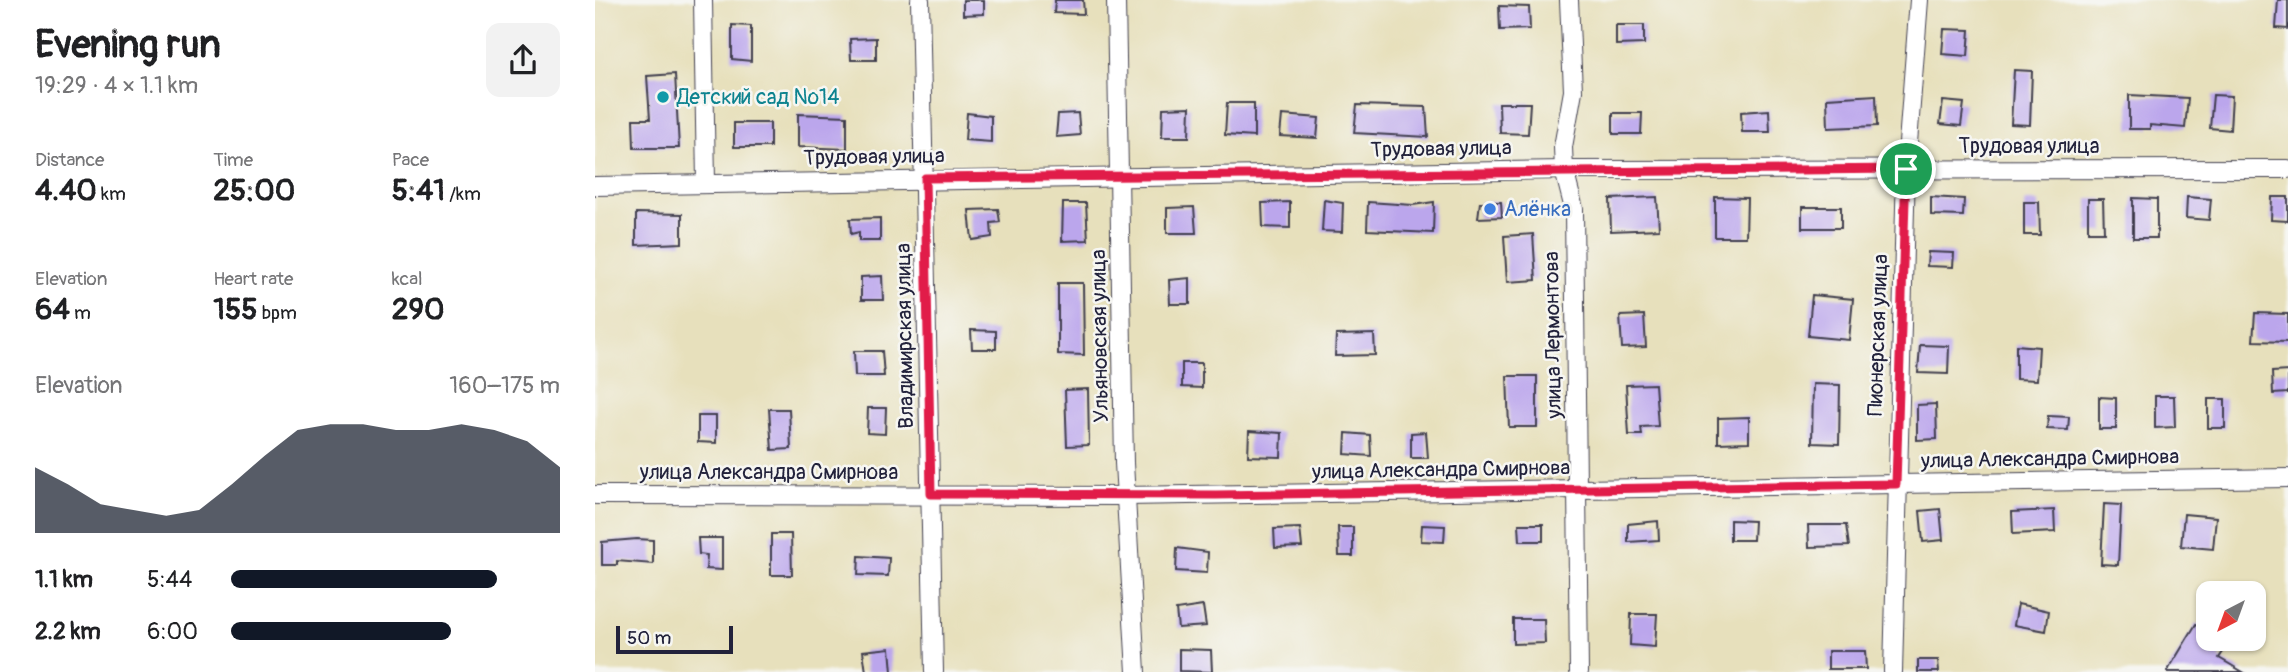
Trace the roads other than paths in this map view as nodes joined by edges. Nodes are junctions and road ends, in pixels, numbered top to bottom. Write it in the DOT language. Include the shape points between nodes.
graph roads {
  1 [pos="703,0"];
  2 [pos="920,0"];
  3 [pos="1116,0"];
  4 [pos="1569,0"];
  5 [pos="1919,0"];
  6 [pos="1906,169"];
  7 [pos="2288,169"];
  8 [pos="1564,170"];
  9 [pos="1121,176"];
  10 [pos="925,178"];
  11 [pos="706,183"];
  12 [pos="595,186"];
  13 [pos="2288,478"];
  14 [pos="1896,484"];
  15 [pos="1577,491"];
  16 [pos="931,494"];
  17 [pos="595,495"];
  18 [pos="1126,496"];
  19 [pos="934,672"];
  20 [pos="1136,672"];
  21 [pos="1579,672"];
  22 [pos="1893,672"];
  1 -- 11 [label="street"];
  2 -- 10 [label="street, Владимирская улица"];
  3 -- 9 [label="street, Ульяновская улица"];
  4 -- 8 [label="street, улица Лермонтова" via="1573,91 1563,147"];
  5 -- 6 [label="street, Пионерская улица"];
  6 -- 7 [label="street, Трудовая улица"];
  6 -- 8 [label="street, Трудовая улица"];
  6 -- 14 [label="street, Пионерская улица"];
  8 -- 9 [label="street, Трудовая улица"];
  8 -- 15 [label="street, улица Лермонтова" via="1574,208"];
  9 -- 10 [label="street, Трудовая улица"];
  9 -- 18 [label="street, Ульяновская улица"];
  10 -- 11 [label="street, Трудовая улица"];
  10 -- 16 [label="street, Владимирская улица"];
  11 -- 12 [label="street, Трудовая улица"];
  13 -- 14 [label="street, улица Александра Смирнова"];
  14 -- 15 [label="street, улица Александра Смирнова"];
  14 -- 22 [label="street, Пионерская улица"];
  15 -- 18 [label="street, улица Александра Смирнова"];
  15 -- 21 [label="street, улица Лермонтова"];
  16 -- 17 [label="street, улица Александра Смирнова"];
  16 -- 18 [label="street, улица Александра Смирнова"];
  16 -- 19 [label="street, Владимирская улица"];
  18 -- 20 [label="street, Ульяновская улица"];
}
